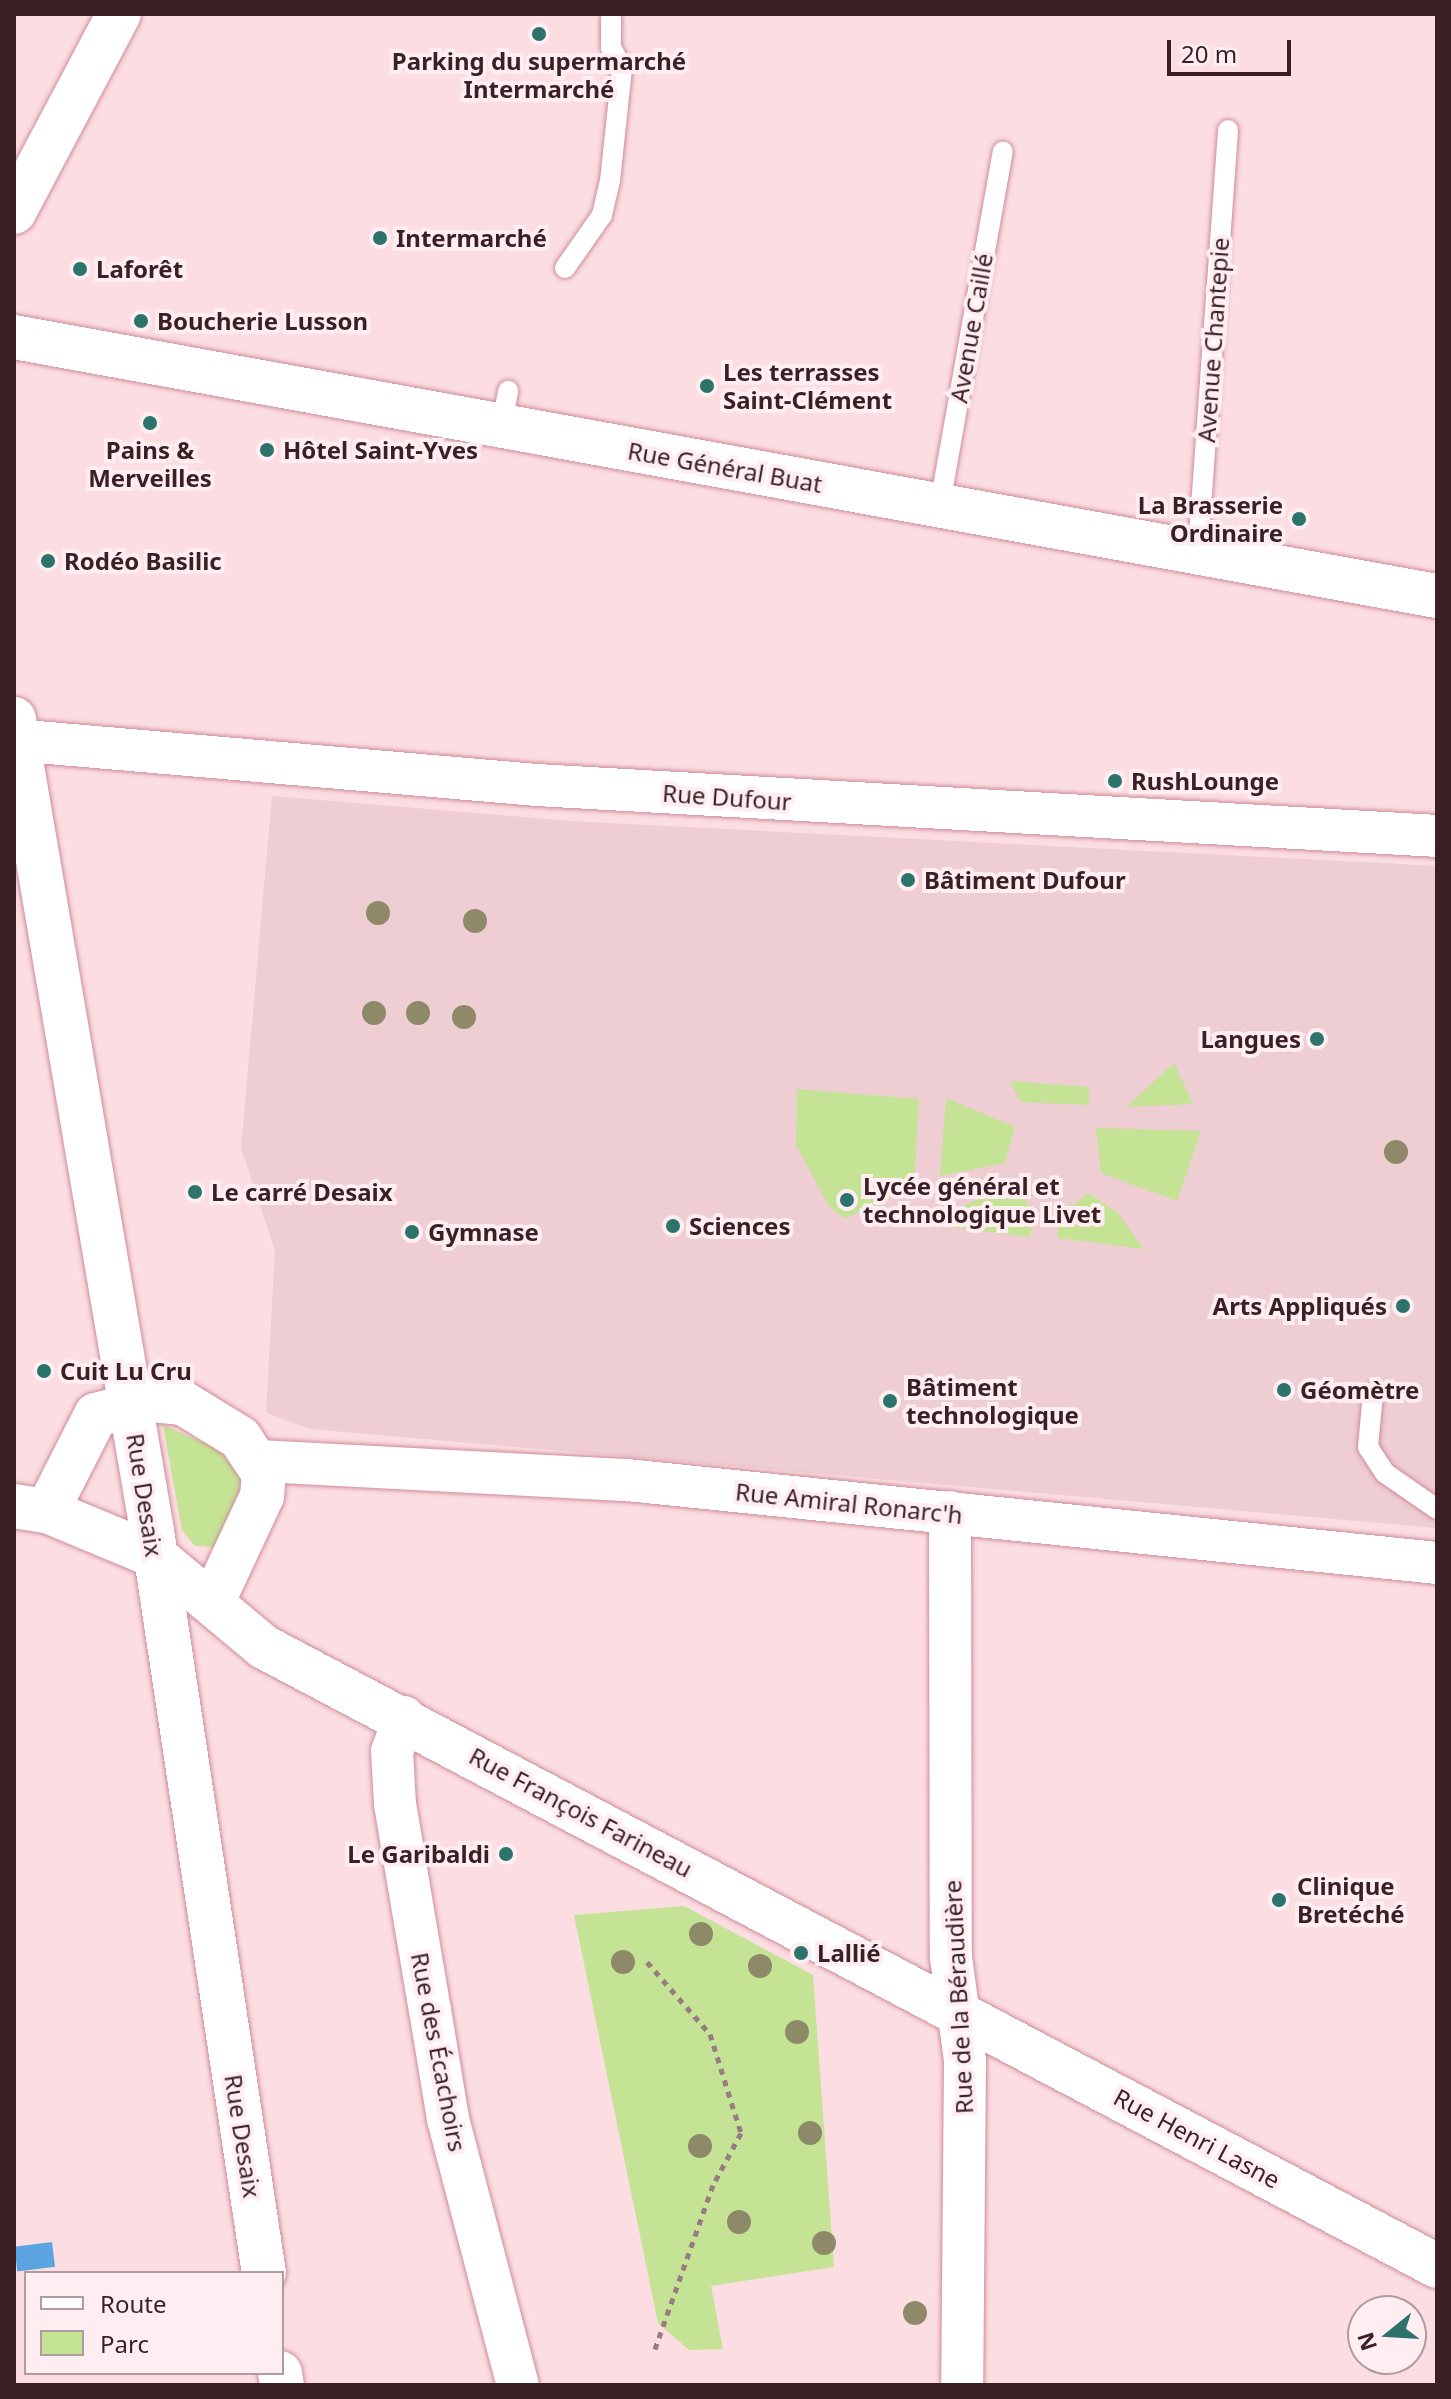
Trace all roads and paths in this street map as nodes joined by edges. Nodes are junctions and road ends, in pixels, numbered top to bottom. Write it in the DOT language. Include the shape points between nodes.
graph roads {
  1 [pos="119,14"];
  2 [pos="611,18"];
  3 [pos="1228,130"];
  4 [pos="1003,152"];
  5 [pos="14,212"];
  6 [pos="565,268"];
  7 [pos="14,337"];
  8 [pos="940,504"];
  9 [pos="1198,549"];
  10 [pos="1437,596"];
  11 [pos="15,733"];
  12 [pos="1437,836"];
  13 [pos="1373,1393"];
  14 [pos="130,1405"];
  15 [pos="260,1461"];
  16 [pos="30,1508"];
  17 [pos="1437,1509"];
  18 [pos="950,1512"];
  19 [pos="155,1556"];
  20 [pos="1437,1563"];
  21 [pos="212,1603"];
  22 [pos="404,1717"];
  23 [pos="647,1962"];
  24 [pos="958,2009"];
  25 [pos="1437,2266"];
  26 [pos="264,2271"];
  27 [pos="653,2354"];
  28 [pos="518,2385"];
  29 [pos="962,2385"];
  1 -- 5 [label="street"];
  2 -- 6 [label="lane" via="611,47 622,68 610,181 602,215"];
  3 -- 9 [label="lane, Avenue Chantepie"];
  4 -- 8 [label="lane, Avenue Caillé"];
  7 -- 8 [label="street, Rue Général Buat" via="505,410"];
  8 -- 9 [label="street, Rue Général Buat"];
  9 -- 10 [label="street, Rue Général Buat"];
  11 -- 12 [label="street, Rue Dufour" via="537,785"];
  11 -- 14 [label="street, Rue Desaix"];
  13 -- 17 [label="lane" via="1368,1447 1396,1483"];
  14 -- 15 [label="street" via="183,1403 240,1438"];
  14 -- 16 [label="street" via="103,1412 83,1428"];
  14 -- 19 [label="street, Rue Desaix"];
  15 -- 18 [label="street, Rue Amiral Ronarc'h" via="627,1480"];
  15 -- 21 [label="street" via="262,1496"];
  16 -- 19 [label="street, Rue François Farineau"];
  18 -- 20 [label="street, Rue Amiral Ronarc'h"];
  18 -- 24 [label="street, Rue de la Béraudière" via="951,1957"];
  19 -- 21 [label="street, Rue François Farineau"];
  19 -- 26 [label="street, Rue Desaix"];
  21 -- 22 [label="street, Rue François Farineau" via="264,1647"];
  22 -- 24 [label="street, Rue François Farineau"];
  22 -- 28 [label="street, Rue des Écachoirs" via="392,1751 448,2119"];
  23 -- 27 [label="path" via="710,2034 741,2133 713,2185"];
  24 -- 25 [label="street, Rue Henri Lasne"];
  24 -- 29 [label="street, Rue de la Béraudière" via="965,2061"];
}
